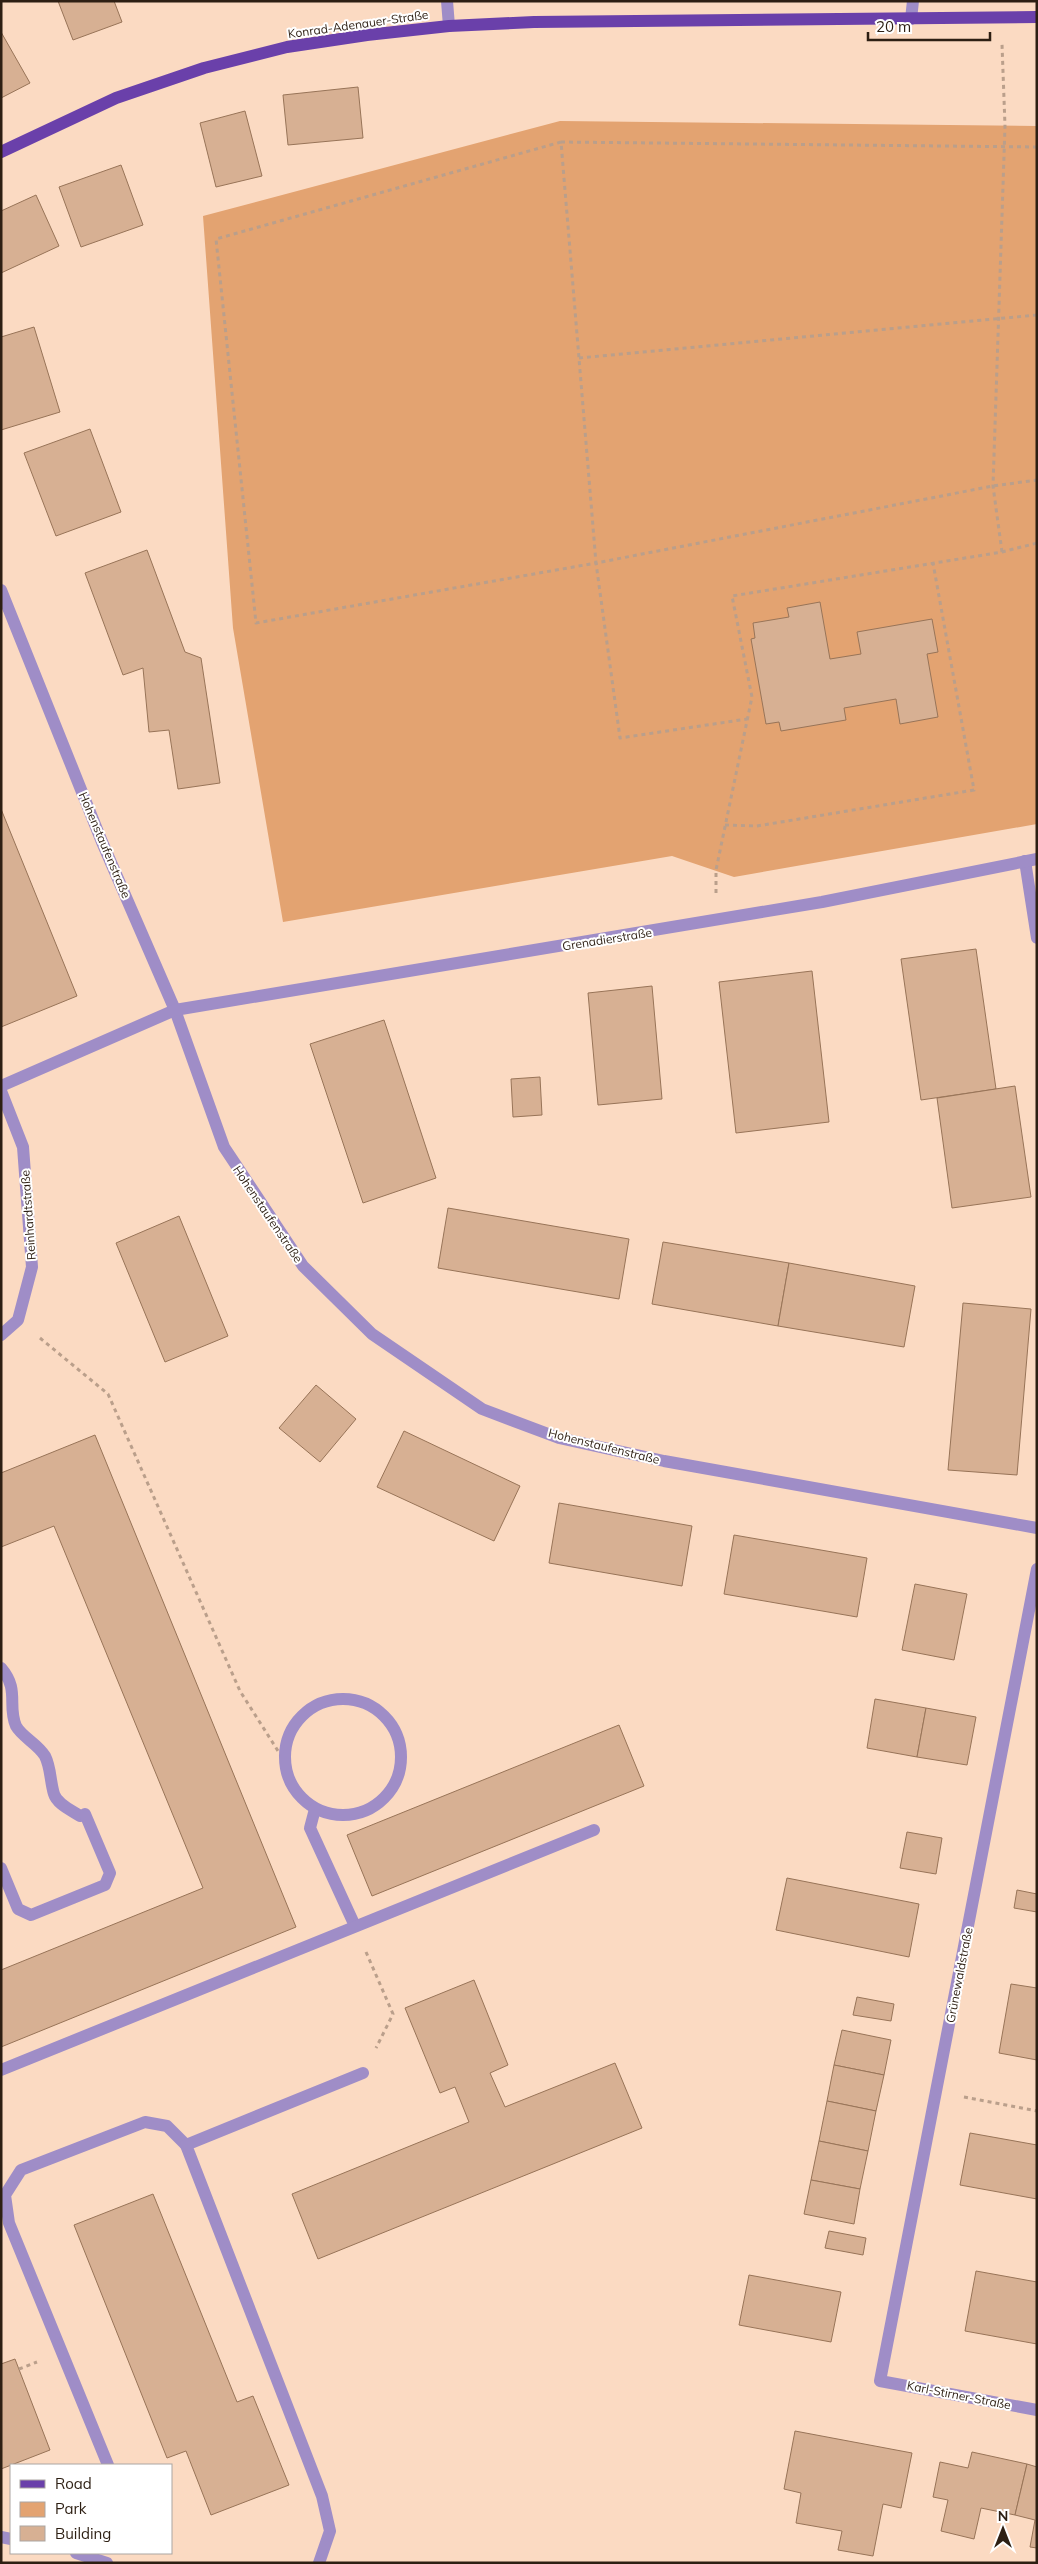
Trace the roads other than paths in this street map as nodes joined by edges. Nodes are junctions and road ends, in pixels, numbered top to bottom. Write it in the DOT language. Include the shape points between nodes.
graph roads {
  1 [pos="448,1"];
  2 [pos="913,1"];
  3 [pos="1037,17"];
  4 [pos="911,19"];
  5 [pos="449,26"];
  6 [pos="1,152"];
  7 [pos="1,590"];
  8 [pos="1031,860"];
  9 [pos="1037,938"];
  10 [pos="175,1010"];
  11 [pos="1,1086"];
  12 [pos="1,1091"];
  13 [pos="1,1335"];
  14 [pos="1037,1528"];
  15 [pos="1037,1569"];
  16 [pos="1,1668"];
  17 [pos="315,1809"];
  18 [pos="594,1830"];
  19 [pos="1,1868"];
  20 [pos="355,1926"];
  21 [pos="1,2070"];
  22 [pos="362,2074"];
  23 [pos="186,2145"];
  24 [pos="880,2381"];
  25 [pos="1037,2410"];
  26 [pos="108,2464"];
  27 [pos="94,2555"];
  28 [pos="107,2563"];
  29 [pos="319,2563"];
  1 -- 5 [label="street"];
  2 -- 4 [label="street"];
  3 -- 4 [label="main road, Konrad-Adenauer-Straße"];
  4 -- 5 [label="main road, Konrad-Adenauer-Straße" via="534,22"];
  5 -- 6 [label="main road, Konrad-Adenauer-Straße" via="367,34 286,47 204,68 116,98"];
  7 -- 10 [label="street, Hohenstaufenstraße" via="102,842"];
  8 -- 9 [label="street"];
  8 -- 10 [label="street, Grenadierstraße" via="715,921"];
  10 -- 11 [label="street"];
  10 -- 14 [label="street, Hohenstaufenstraße" via="224,1147 303,1266 372,1334 482,1408 559,1438 664,1461"];
  12 -- 13 [label="street, Reinhardtstraße" via="23,1147 32,1267 18,1320"];
  15 -- 24 [label="street, Grünewaldstraße"];
  16 -- 19 [label="street" via="13,1689 17,1728 37,1745 45,1757 57,1798 82,1815 110,1873 105,1885 31,1915 18,1909"];
  17 -- 17 [label="street" via="334,1815 353,1815 372,1809 387,1797 397,1780 402,1761 400,1742 393,1725 380,1710 362,1701 343,1698 307,1710 294,1725 286,1742 285,1762 289,1780 300,1797"];
  17 -- 20 [label="street" via="310,1828"];
  18 -- 20 [label="street"];
  20 -- 21 [label="street"];
  22 -- 23 [label="street"];
  23 -- 26 [label="street" via="167,2126 145,2122 21,2170 5,2195 9,2223"];
  23 -- 29 [label="street" via="322,2496 330,2531"];
  24 -- 25 [label="street, Karl-Stirner-Straße"];
  27 -- 28 [label="street"];
}
